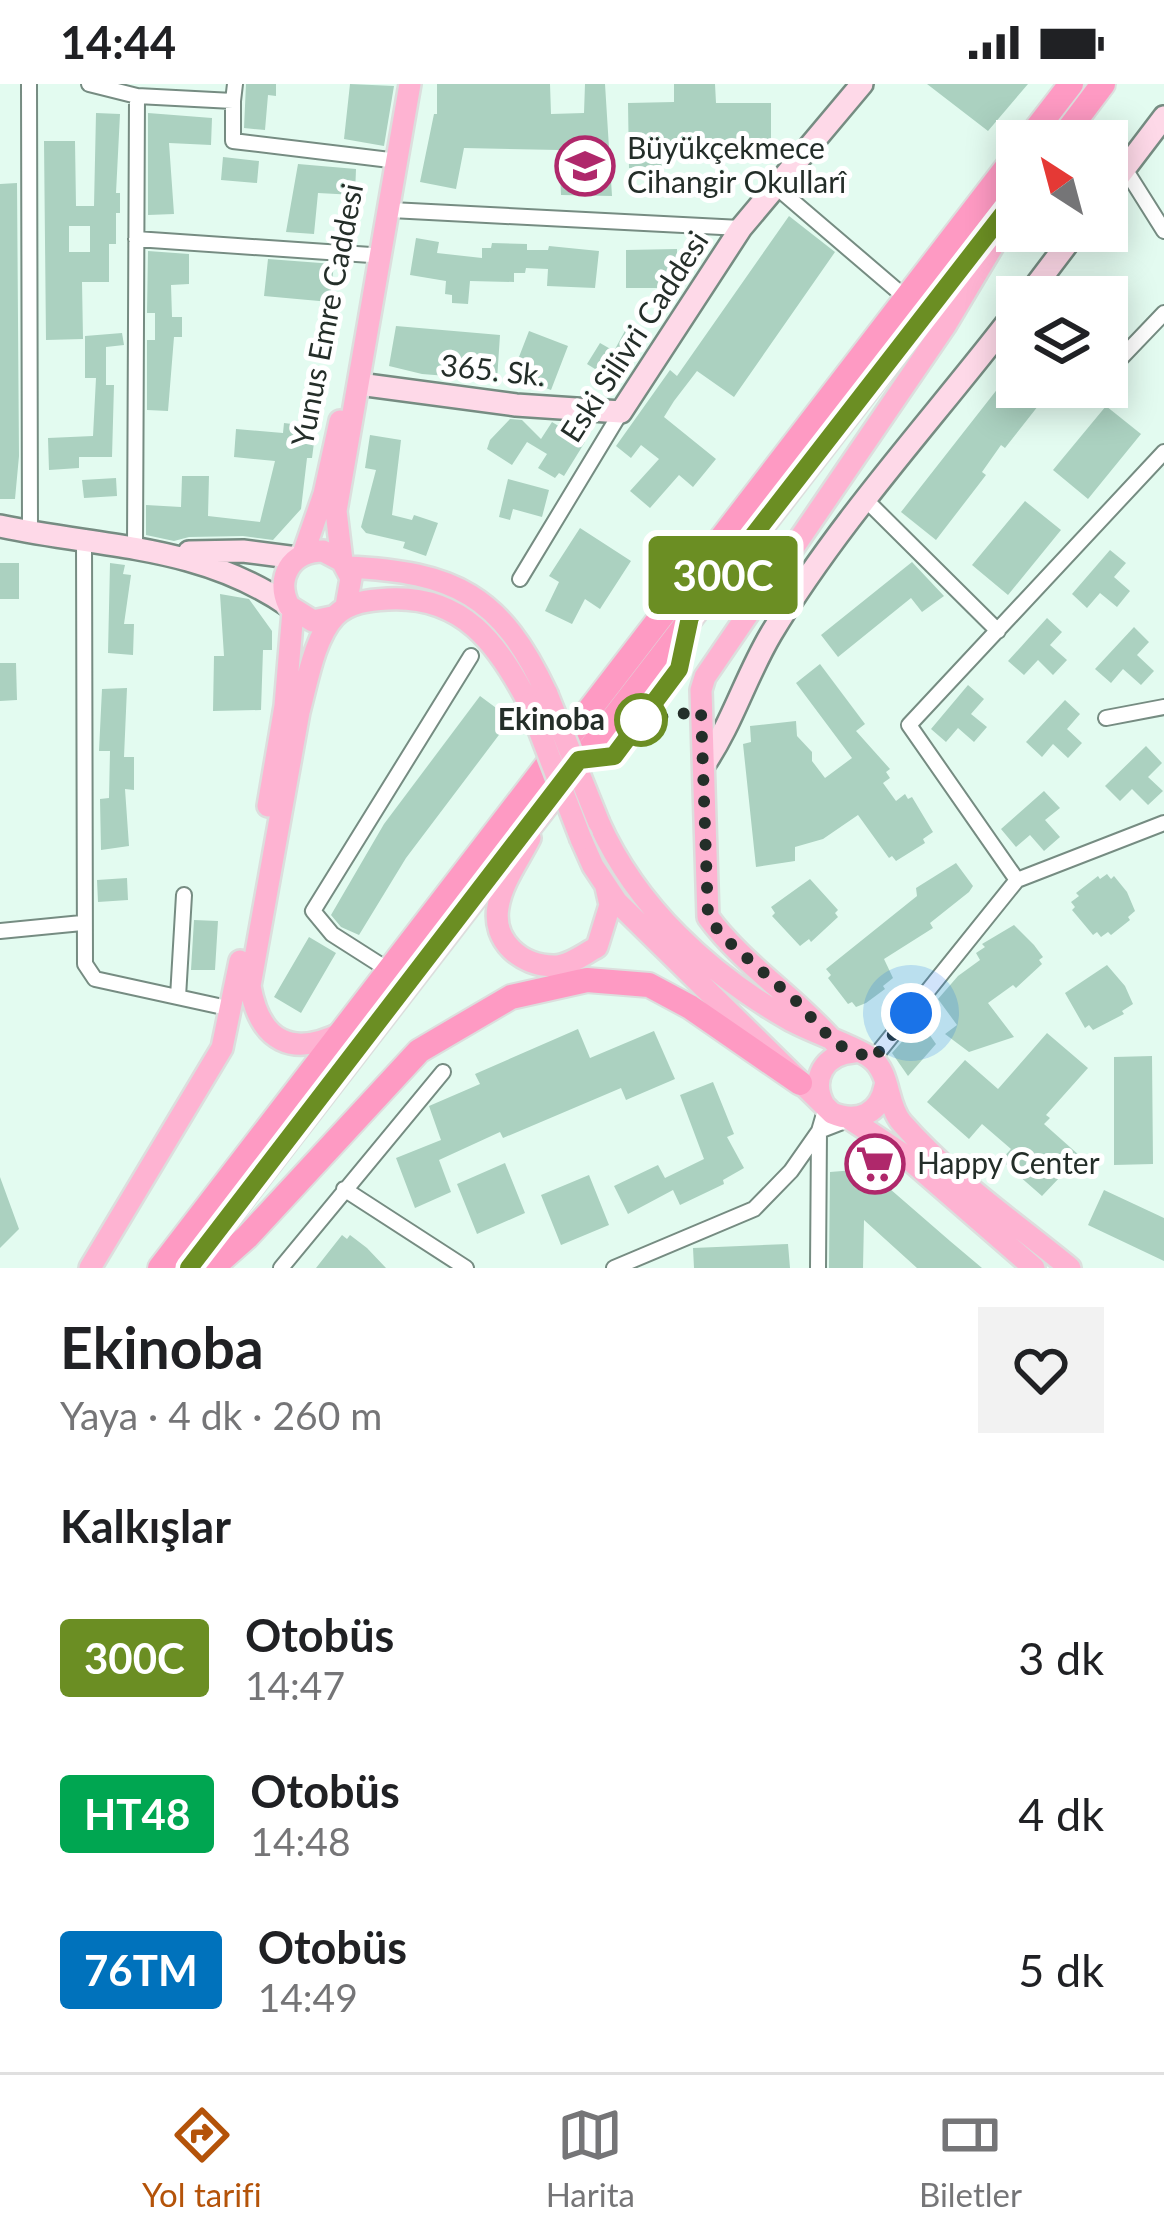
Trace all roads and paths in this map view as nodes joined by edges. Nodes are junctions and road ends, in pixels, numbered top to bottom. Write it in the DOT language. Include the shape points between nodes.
graph roads {
  1 [pos="29,84"];
  2 [pos="89,84"];
  3 [pos="235,84"];
  4 [pos="400,84"];
  5 [pos="410,84"];
  6 [pos="862,84"];
  7 [pos="1071,84"];
  8 [pos="1103,84"];
  9 [pos="182,91"];
  10 [pos="137,95"];
  11 [pos="233,101"];
  12 [pos="1164,117"];
  13 [pos="1043,120"];
  14 [pos="1076,120"];
  15 [pos="390,160"];
  16 [pos="1128,165"];
  17 [pos="1128,174"];
  18 [pos="996,181"];
  19 [pos="776,187"];
  20 [pos="391,210"];
  21 [pos="996,227"];
  22 [pos="741,228"];
  23 [pos="1164,231"];
  24 [pos="996,237"];
  25 [pos="136,239"];
  26 [pos="1061,252"];
  27 [pos="371,256"];
  28 [pos="1043,276"];
  29 [pos="906,298"];
  30 [pos="1164,314"];
  31 [pos="996,338"];
  32 [pos="994,341"];
  33 [pos="1128,351"];
  34 [pos="354,384"];
  35 [pos="621,412"];
  36 [pos="1164,452"];
  37 [pos="866,500"];
  38 [pos="0,526"];
  39 [pos="30,532"];
  40 [pos="84,537"];
  41 [pos="135,547"];
  42 [pos="158,551"];
  43 [pos="300,556"];
  44 [pos="344,564"];
  45 [pos="520,579"];
  46 [pos="291,608"];
  47 [pos="339,612"];
  48 [pos="998,631"];
  49 [pos="471,656"];
  50 [pos="538,699"];
  51 [pos="1164,707"];
  52 [pos="1106,718"];
  53 [pos="704,765"];
  54 [pos="546,802"];
  55 [pos="1164,823"];
  56 [pos="1017,880"];
  57 [pos="606,887"];
  58 [pos="184,895"];
  59 [pos="82,923"];
  60 [pos="0,931"];
  61 [pos="390,971"];
  62 [pos="178,997"];
  63 [pos="232,1009"];
  64 [pos="344,1032"];
  65 [pos="854,1051"];
  66 [pos="443,1072"];
  67 [pos="800,1083"];
  68 [pos="885,1086"];
  69 [pos="826,1107"];
  70 [pos="850,1119"];
  71 [pos="819,1131"];
  72 [pos="344,1189"];
  73 [pos="1033,1267"];
  74 [pos="90,1268"];
  75 [pos="160,1268"];
  76 [pos="189,1268"];
  77 [pos="212,1268"];
  78 [pos="281,1268"];
  79 [pos="466,1268"];
  80 [pos="614,1268"];
  81 [pos="818,1268"];
  82 [pos="1070,1268"];
  1 -- 39 [label="street"];
  2 -- 10 [label="street"];
  3 -- 11 [label="street"];
  4 -- 15 [label="main road, Yunus Emre Caddesi"];
  5 -- 20 [label="main road"];
  6 -- 19 [label="main road, Eski Silivri Caddesi"];
  7 -- 13 [label="highway"];
  8 -- 14 [label="highway"];
  9 -- 10 [label="street"];
  9 -- 11 [label="street"];
  10 -- 25 [label="street"];
  11 -- 15 [label="street" via="233,141"];
  12 -- 16 [label="main road"];
  15 -- 27 [label="main road, Yunus Emre Caddesi"];
  17 -- 23 [label="street"];
  18 -- 29 [label="highway"];
  19 -- 22 [label="main road, Eski Silivri Caddesi"];
  19 -- 29 [label="street"];
  20 -- 22 [label="street"];
  20 -- 34 [label="main road"];
  21 -- 54 [label="highway"];
  22 -- 35 [label="main road, Eski Silivri Caddesi"];
  24 -- 53 [label="main road" via="945,326 705,677"];
  25 -- 27 [label="street"];
  25 -- 41 [label="street"];
  26 -- 28 [label="main road"];
  27 -- 34 [label="main road, Yunus Emre Caddesi"];
  29 -- 61 [label="highway"];
  30 -- 33 [label="street"];
  31 -- 32 [label="main road"];
  32 -- 37 [label="main road"];
  34 -- 35 [label="main road, 365. Sk."];
  34 -- 43 [label="main road, Yunus Emre Caddesi"];
  34 -- 44 [label="main road" via="336,511"];
  35 -- 45 [label="street, Eski Silivri Caddesi"];
  36 -- 48 [label="street"];
  37 -- 48 [label="street"];
  37 -- 53 [label="main road" via="771,634"];
  38 -- 39 [label="main road"];
  39 -- 40 [label="main road"];
  40 -- 41 [label="main road"];
  40 -- 59 [label="street"];
  41 -- 42 [label="main road"];
  42 -- 43 [label="main road"];
  42 -- 46 [label="main road" via="235,573"];
  43 -- 44 [label="main road" via="323,551"];
  43 -- 46 [label="main road" via="284,574"];
  44 -- 47 [label="main road" via="352,588"];
  44 -- 50 [label="main road" via="420,576 478,598 510,626"];
  46 -- 47 [label="main road" via="313,621"];
  46 -- 63 [label="main road" via="285,706"];
  47 -- 50 [label="main road" via="413,598 450,612 492,642"];
  47 -- 64 [label="main road" via="299,712 250,986 254,1010 276,1038 309,1044"];
  48 -- 56 [label="street" via="909,724"];
  49 -- 61 [label="street" via="313,911 332,934"];
  50 -- 57 [label="main road, bridge" via="581,839"];
  50 -- 65 [label="main road, bridge" via="632,885 748,994"];
  51 -- 52 [label="street"];
  53 -- 65 [label="main road" via="708,916"];
  54 -- 57 [label="main road" via="498,901 500,936 524,959 573,961 597,947 606,927"];
  54 -- 76 [label="highway"];
  55 -- 56 [label="street"];
  56 -- 65 [label="street"];
  57 -- 67 [label="main road"];
  58 -- 62 [label="street"];
  59 -- 60 [label="street"];
  59 -- 62 [label="street" via="94,979"];
  61 -- 64 [label="highway"];
  62 -- 63 [label="street"];
  63 -- 74 [label="main road" via="222,1048"];
  64 -- 75 [label="highway"];
  65 -- 68 [label="main road" via="880,1066"];
  65 -- 69 [label="main road" via="832,1057 819,1075"];
  66 -- 72 [label="street"];
  67 -- 69 [label="main road"];
  67 -- 77 [label="highway" via="649,986 586,980 511,997 419,1051"];
  68 -- 70 [label="main road" via="878,1106"];
  68 -- 82 [label="main road" via="897,1118 919,1141"];
  69 -- 70 [label="main road"];
  69 -- 71 [label="street"];
  70 -- 71 [label="street"];
  70 -- 73 [label="main road"];
  71 -- 80 [label="street" via="754,1209"];
  71 -- 81 [label="street"];
  72 -- 78 [label="street"];
  72 -- 79 [label="street"];
}
